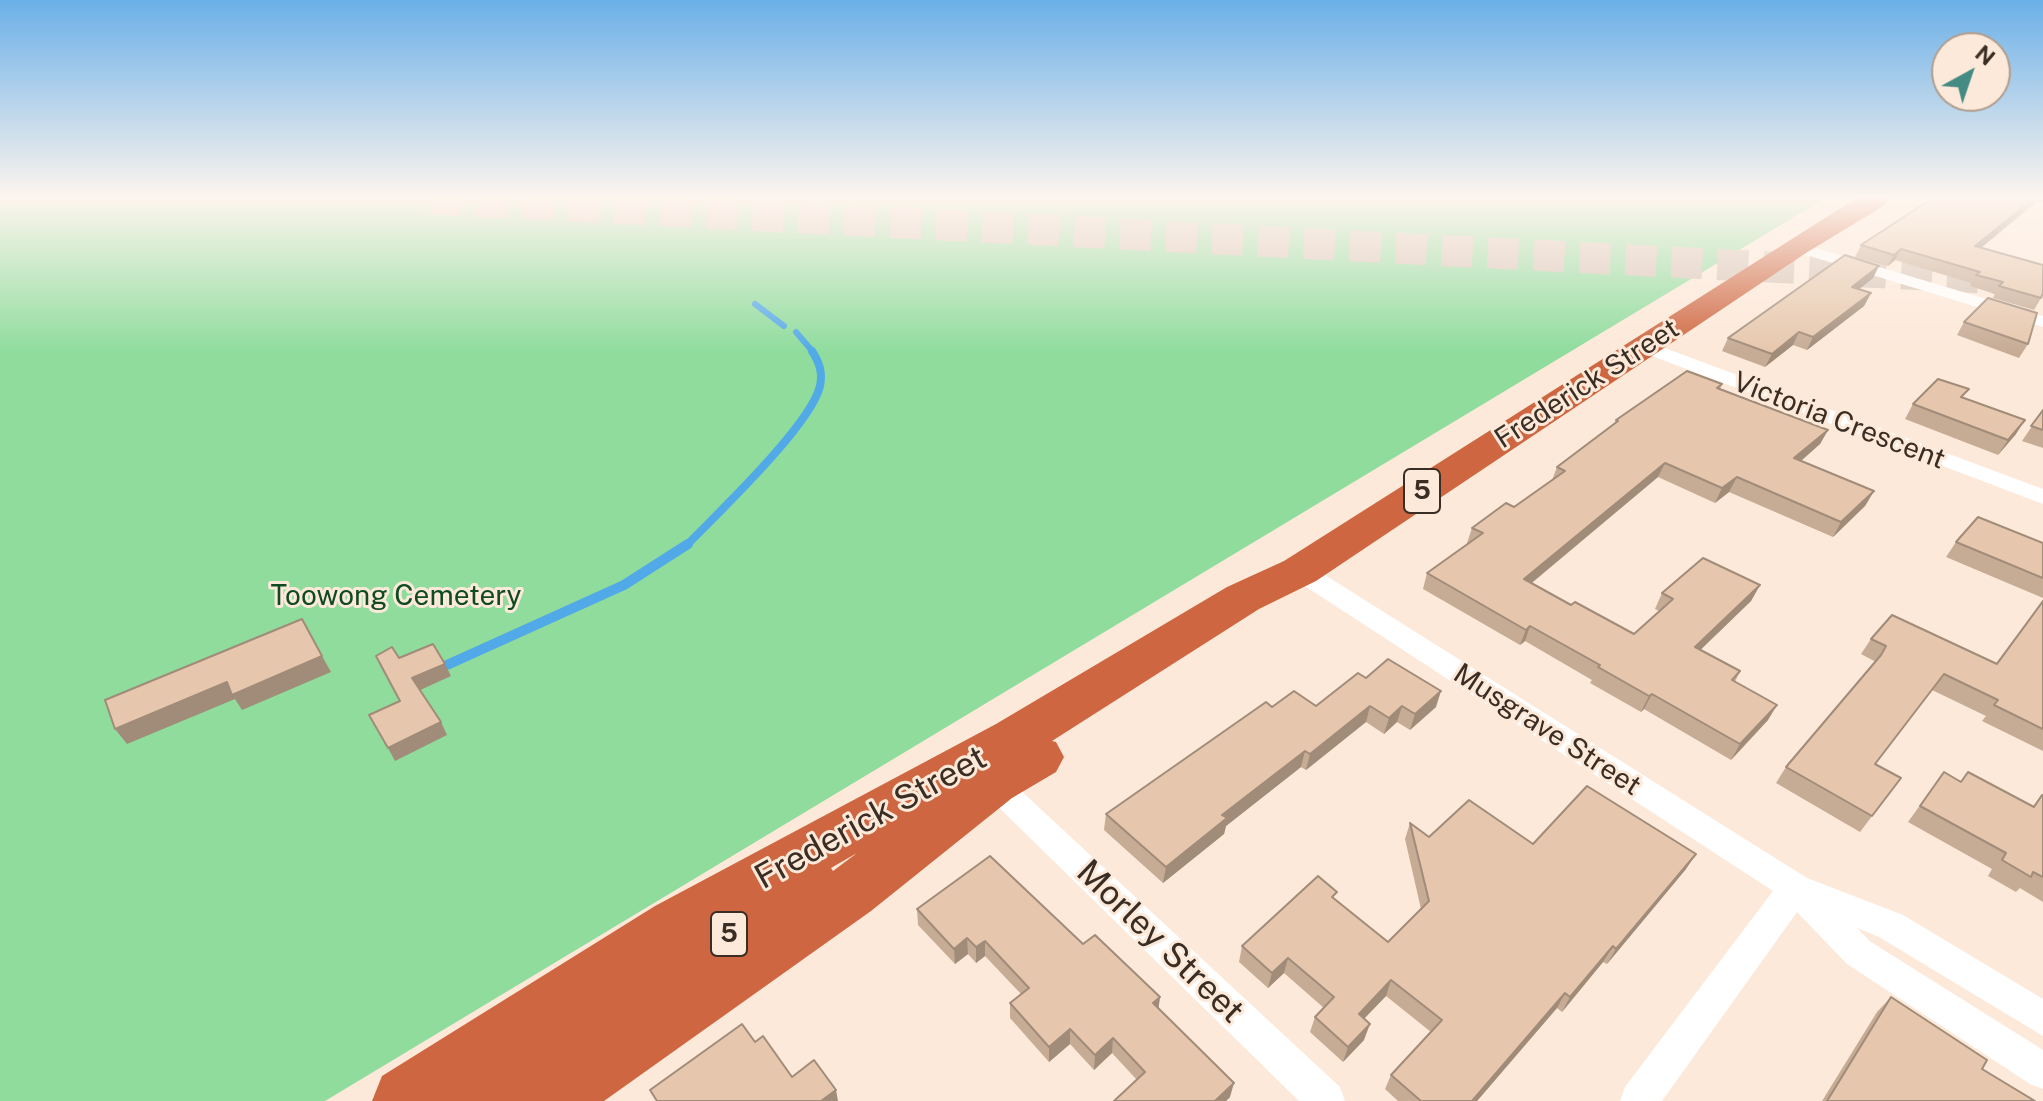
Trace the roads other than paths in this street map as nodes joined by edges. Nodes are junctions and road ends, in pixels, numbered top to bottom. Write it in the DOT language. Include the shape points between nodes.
graph roads {
  1 [pos="1791,250"];
  2 [pos="1807,250"];
  3 [pos="2043,322"];
  4 [pos="1646,347"];
  5 [pos="2040,497"];
  6 [pos="1300,571"];
  7 [pos="993,783"];
  8 [pos="1795,888"];
  9 [pos="2043,1019"];
  10 [pos="2043,1071"];
  11 [pos="407,1101"];
  12 [pos="475,1101"];
  13 [pos="544,1101"];
  14 [pos="1326,1101"];
  15 [pos="1639,1101"];
  1 -- 4 [label="highway, Frederick Street / 5"];
  2 -- 3 [label="street"];
  4 -- 5 [label="street, Victoria Crescent"];
  4 -- 6 [label="highway, Frederick Street / 5"];
  6 -- 7 [label="highway, Frederick Street / 5" via="1262,610"];
  6 -- 8 [label="street, Musgrave Street"];
  6 -- 11 [label="highway, Frederick Street / 5" via="1243,598 1015,738 677,925"];
  7 -- 12 [label="highway, 5" via="914,817"];
  7 -- 13 [label="highway, Frederick Street" via="850,893"];
  7 -- 14 [label="street, Morley Street"];
  8 -- 9 [label="street, Musgrave Street" via="1891,926"];
  8 -- 10 [label="street, Musgrave Street" via="1859,953"];
  8 -- 15 [label="street"];
}
